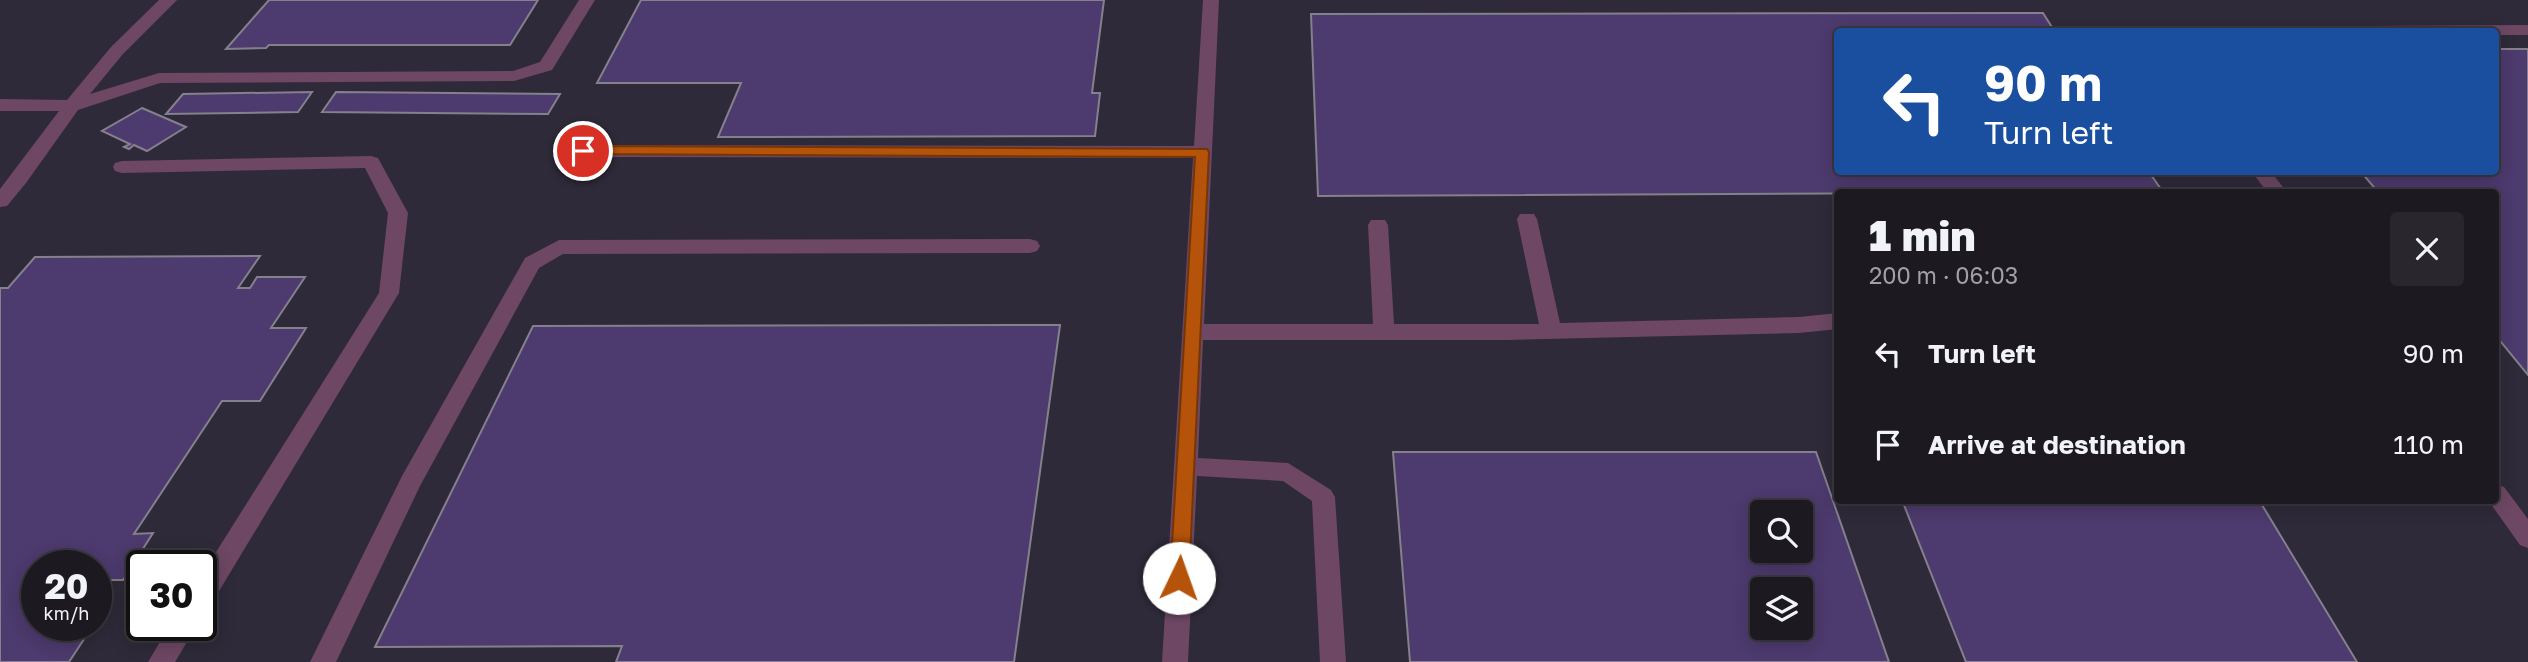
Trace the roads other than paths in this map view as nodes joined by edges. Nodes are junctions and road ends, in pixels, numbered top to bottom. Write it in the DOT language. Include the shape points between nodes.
graph roads {
  1 [pos="169,0"];
  2 [pos="587,0"];
  3 [pos="1211,0"];
  4 [pos="2499,30"];
  5 [pos="2528,30"];
  6 [pos="0,105"];
  7 [pos="72,106"];
  8 [pos="583,151"];
  9 [pos="1202,152"];
  10 [pos="122,167"];
  11 [pos="2263,175"];
  12 [pos="2275,189"];
  13 [pos="0,201"];
  14 [pos="1527,219"];
  15 [pos="1378,225"];
  16 [pos="1030,246"];
  17 [pos="1834,321"];
  18 [pos="1551,331"];
  19 [pos="1193,332"];
  20 [pos="1384,332"];
  21 [pos="1185,467"];
  22 [pos="2499,498"];
  23 [pos="2528,538"];
  24 [pos="217,572"];
  25 [pos="174,641"];
  26 [pos="162,662"];
  27 [pos="323,662"];
  28 [pos="1175,662"];
  29 [pos="1333,662"];
  1 -- 7 [label="street" via="129,34"];
  2 -- 7 [label="street" via="546,66 514,76 159,78"];
  3 -- 9 [label="street"];
  4 -- 5 [label="street"];
  6 -- 7 [label="street"];
  7 -- 13 [label="street" via="22,179"];
  8 -- 9 [label="street"];
  9 -- 19 [label="street"];
  10 -- 24 [label="street" via="371,162 398,213 389,293"];
  11 -- 12 [label="street"];
  14 -- 18 [label="street"];
  15 -- 20 [label="street"];
  16 -- 27 [label="street" via="559,247 532,263 410,483"];
  17 -- 18 [label="street"];
  18 -- 20 [label="street"];
  19 -- 20 [label="street"];
  19 -- 21 [label="street"];
  21 -- 28 [label="street"];
  21 -- 29 [label="street" via="1289,472 1323,496"];
  22 -- 23 [label="street"];
  25 -- 26 [label="street"];
}
